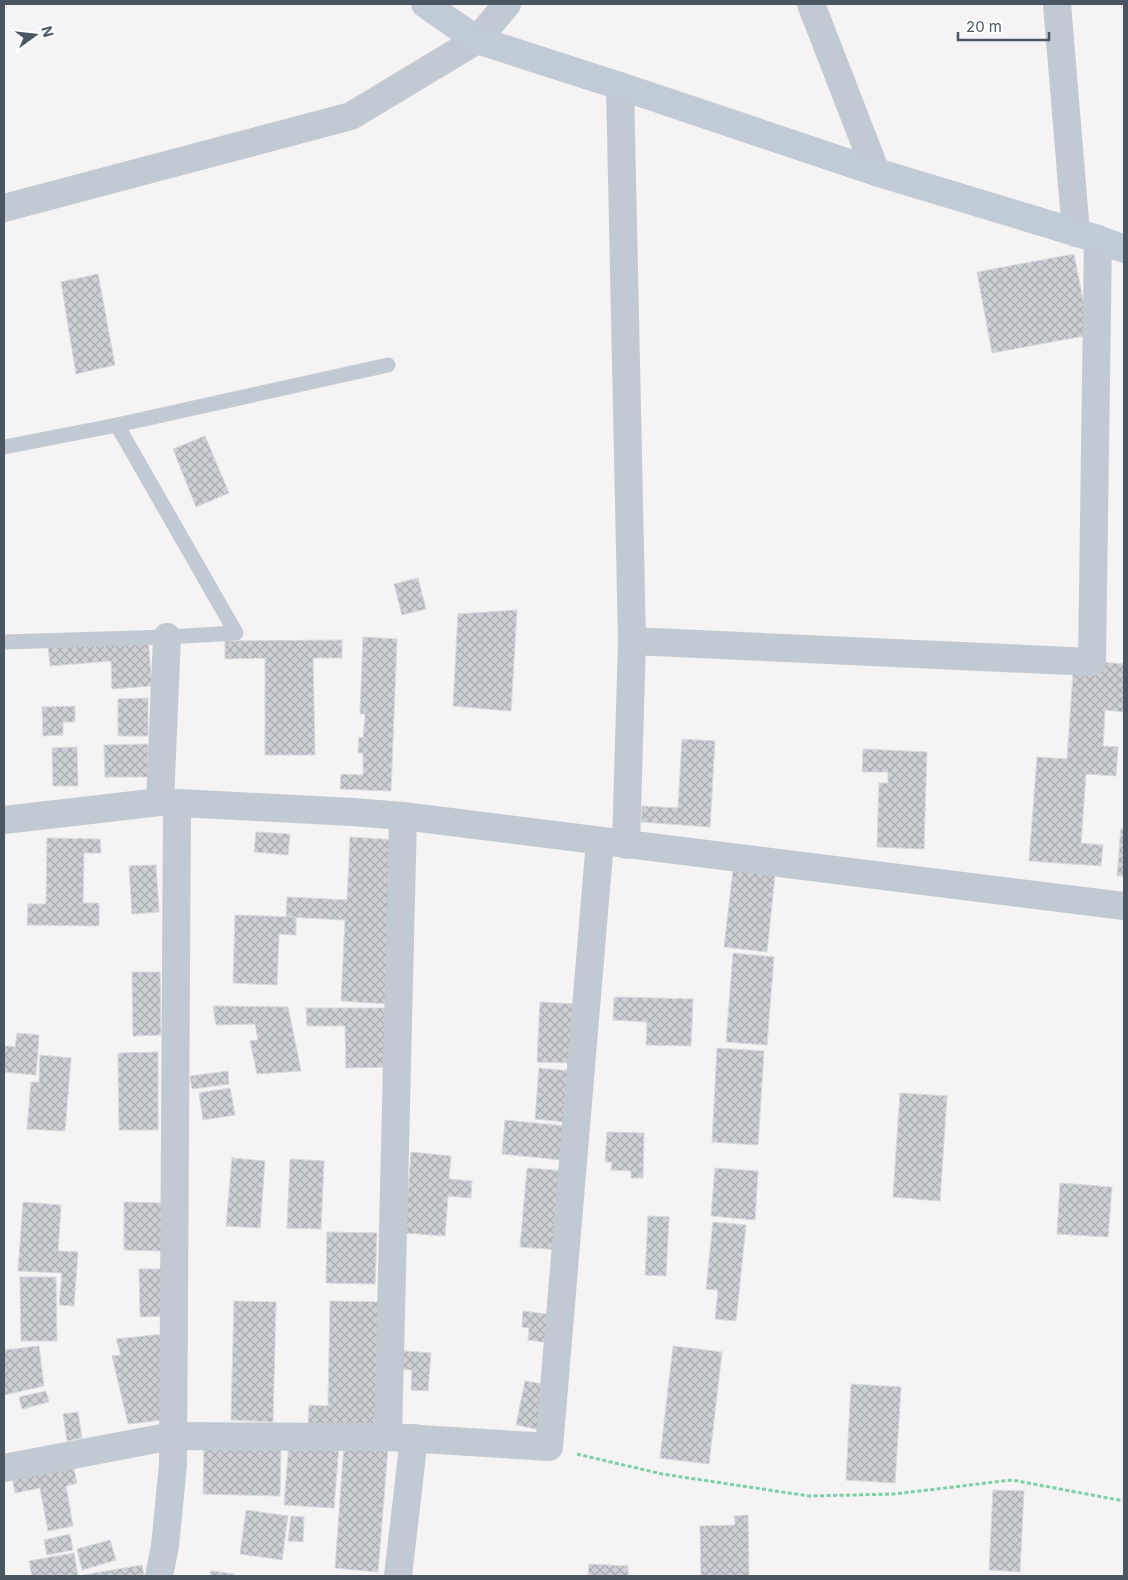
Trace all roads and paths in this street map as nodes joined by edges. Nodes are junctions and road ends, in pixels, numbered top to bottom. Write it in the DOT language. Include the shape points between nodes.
graph roads {
  1 [pos="425,4"];
  2 [pos="507,4"];
  3 [pos="811,4"];
  4 [pos="1058,4"];
  5 [pos="477,40"];
  6 [pos="620,86"];
  7 [pos="876,172"];
  8 [pos="4,208"];
  9 [pos="1087,236"];
  10 [pos="1124,249"];
  11 [pos="388,365"];
  12 [pos="117,425"];
  13 [pos="4,447"];
  14 [pos="167,637"];
  15 [pos="632,641"];
  16 [pos="4,642"];
  17 [pos="168,803"];
  18 [pos="403,816"];
  19 [pos="4,820"];
  20 [pos="613,843"];
  21 [pos="1124,906"];
  22 [pos="172,1436"];
  23 [pos="401,1437"];
  24 [pos="549,1447"];
  25 [pos="4,1468"];
  26 [pos="1124,1501"];
  27 [pos="159,1576"];
  28 [pos="398,1576"];
  1 -- 5 [label="street"];
  2 -- 5 [label="street"];
  3 -- 7 [label="street"];
  4 -- 9 [label="street"];
  5 -- 6 [label="street"];
  5 -- 8 [label="street" via="351,116"];
  6 -- 7 [label="street"];
  6 -- 15 [label="street"];
  7 -- 9 [label="street"];
  9 -- 10 [label="street"];
  9 -- 15 [label="street" via="1092,662"];
  11 -- 12 [label="lane"];
  12 -- 13 [label="lane"];
  12 -- 14 [label="lane" via="236,633"];
  14 -- 16 [label="lane"];
  14 -- 17 [label="street"];
  15 -- 20 [label="street"];
  17 -- 18 [label="street"];
  17 -- 19 [label="street"];
  17 -- 22 [label="street"];
  18 -- 20 [label="street"];
  18 -- 23 [label="street"];
  20 -- 21 [label="street"];
  20 -- 24 [label="street"];
  22 -- 23 [label="street"];
  22 -- 25 [label="street"];
  22 -- 27 [label="street" via="173,1465 166,1546"];
  23 -- 24 [label="street"];
  23 -- 28 [label="street"];
  24 -- 26 [label="path" via="662,1474 809,1496 894,1494 1012,1480"];
}
